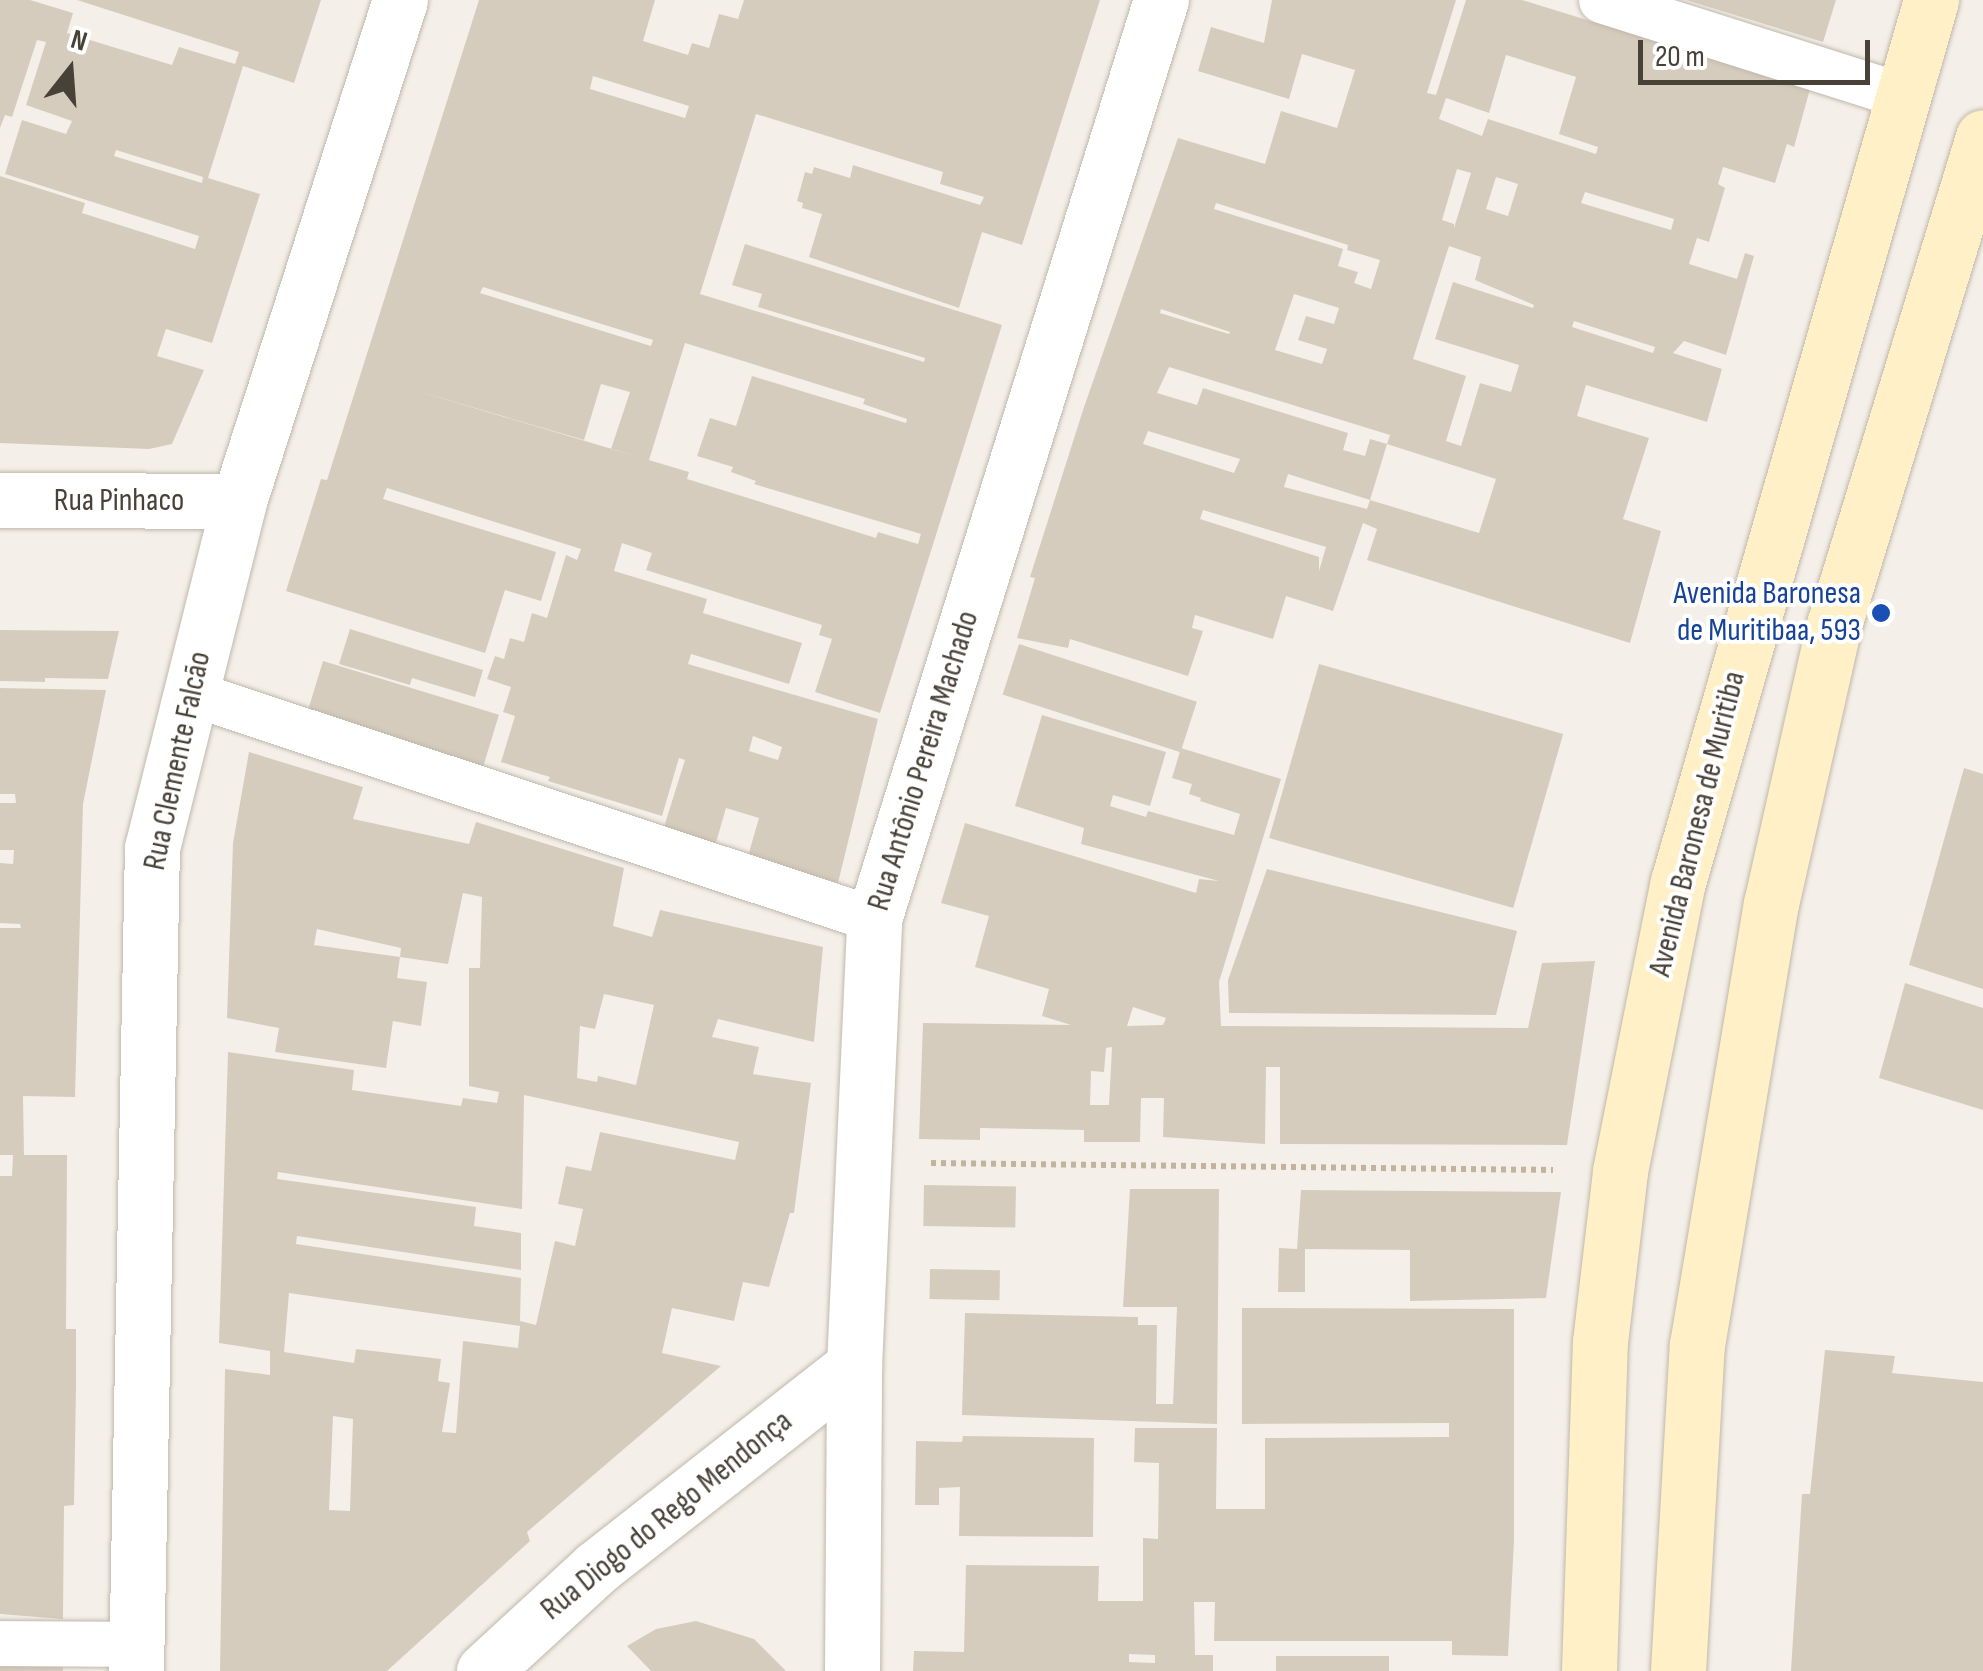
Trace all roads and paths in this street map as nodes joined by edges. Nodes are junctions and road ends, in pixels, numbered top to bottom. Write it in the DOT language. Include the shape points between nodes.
graph roads {
  1 [pos="400,0"];
  2 [pos="1162,0"];
  3 [pos="1601,0"];
  4 [pos="1931,0"];
  5 [pos="1904,96"];
  6 [pos="1983,137"];
  7 [pos="0,500"];
  8 [pos="239,501"];
  9 [pos="191,692"];
  10 [pos="874,919"];
  11 [pos="862,1162"];
  12 [pos="1620,1171"];
  13 [pos="854,1366"];
  14 [pos="0,1642"];
  15 [pos="135,1657"];
  16 [pos="484,1671"];
  17 [pos="852,1671"];
  18 [pos="1589,1671"];
  19 [pos="1678,1671"];
  1 -- 8 [label="street, Rua Clemente Falcão"];
  2 -- 10 [label="street, Rua Antônio Pereira Machado"];
  3 -- 5 [label="lane"];
  4 -- 5 [label="main road, Avenida Baronesa de Muritiba"];
  5 -- 12 [label="main road, Avenida Baronesa de Muritiba" via="1678,882"];
  6 -- 19 [label="main road" via="1834,626 1771,904 1697,1344"];
  7 -- 8 [label="street, Rua Pinhaco"];
  8 -- 9 [label="street, Rua Clemente Falcão"];
  9 -- 10 [label="lane"];
  9 -- 15 [label="street, Rua Clemente Falcão" via="152,848"];
  10 -- 11 [label="street, Rua Antônio Pereira Machado"];
  11 -- 12 [label="path"];
  11 -- 13 [label="street, Rua Antônio Pereira Machado"];
  12 -- 18 [label="main road, Avenida Baronesa de Muritiba" via="1600,1342"];
  13 -- 16 [label="street, Rua Diogo do Rego Mendonça" via="596,1568"];
  13 -- 17 [label="street, Rua Antônio Pereira Machado"];
  14 -- 15 [label="lane"];
}
